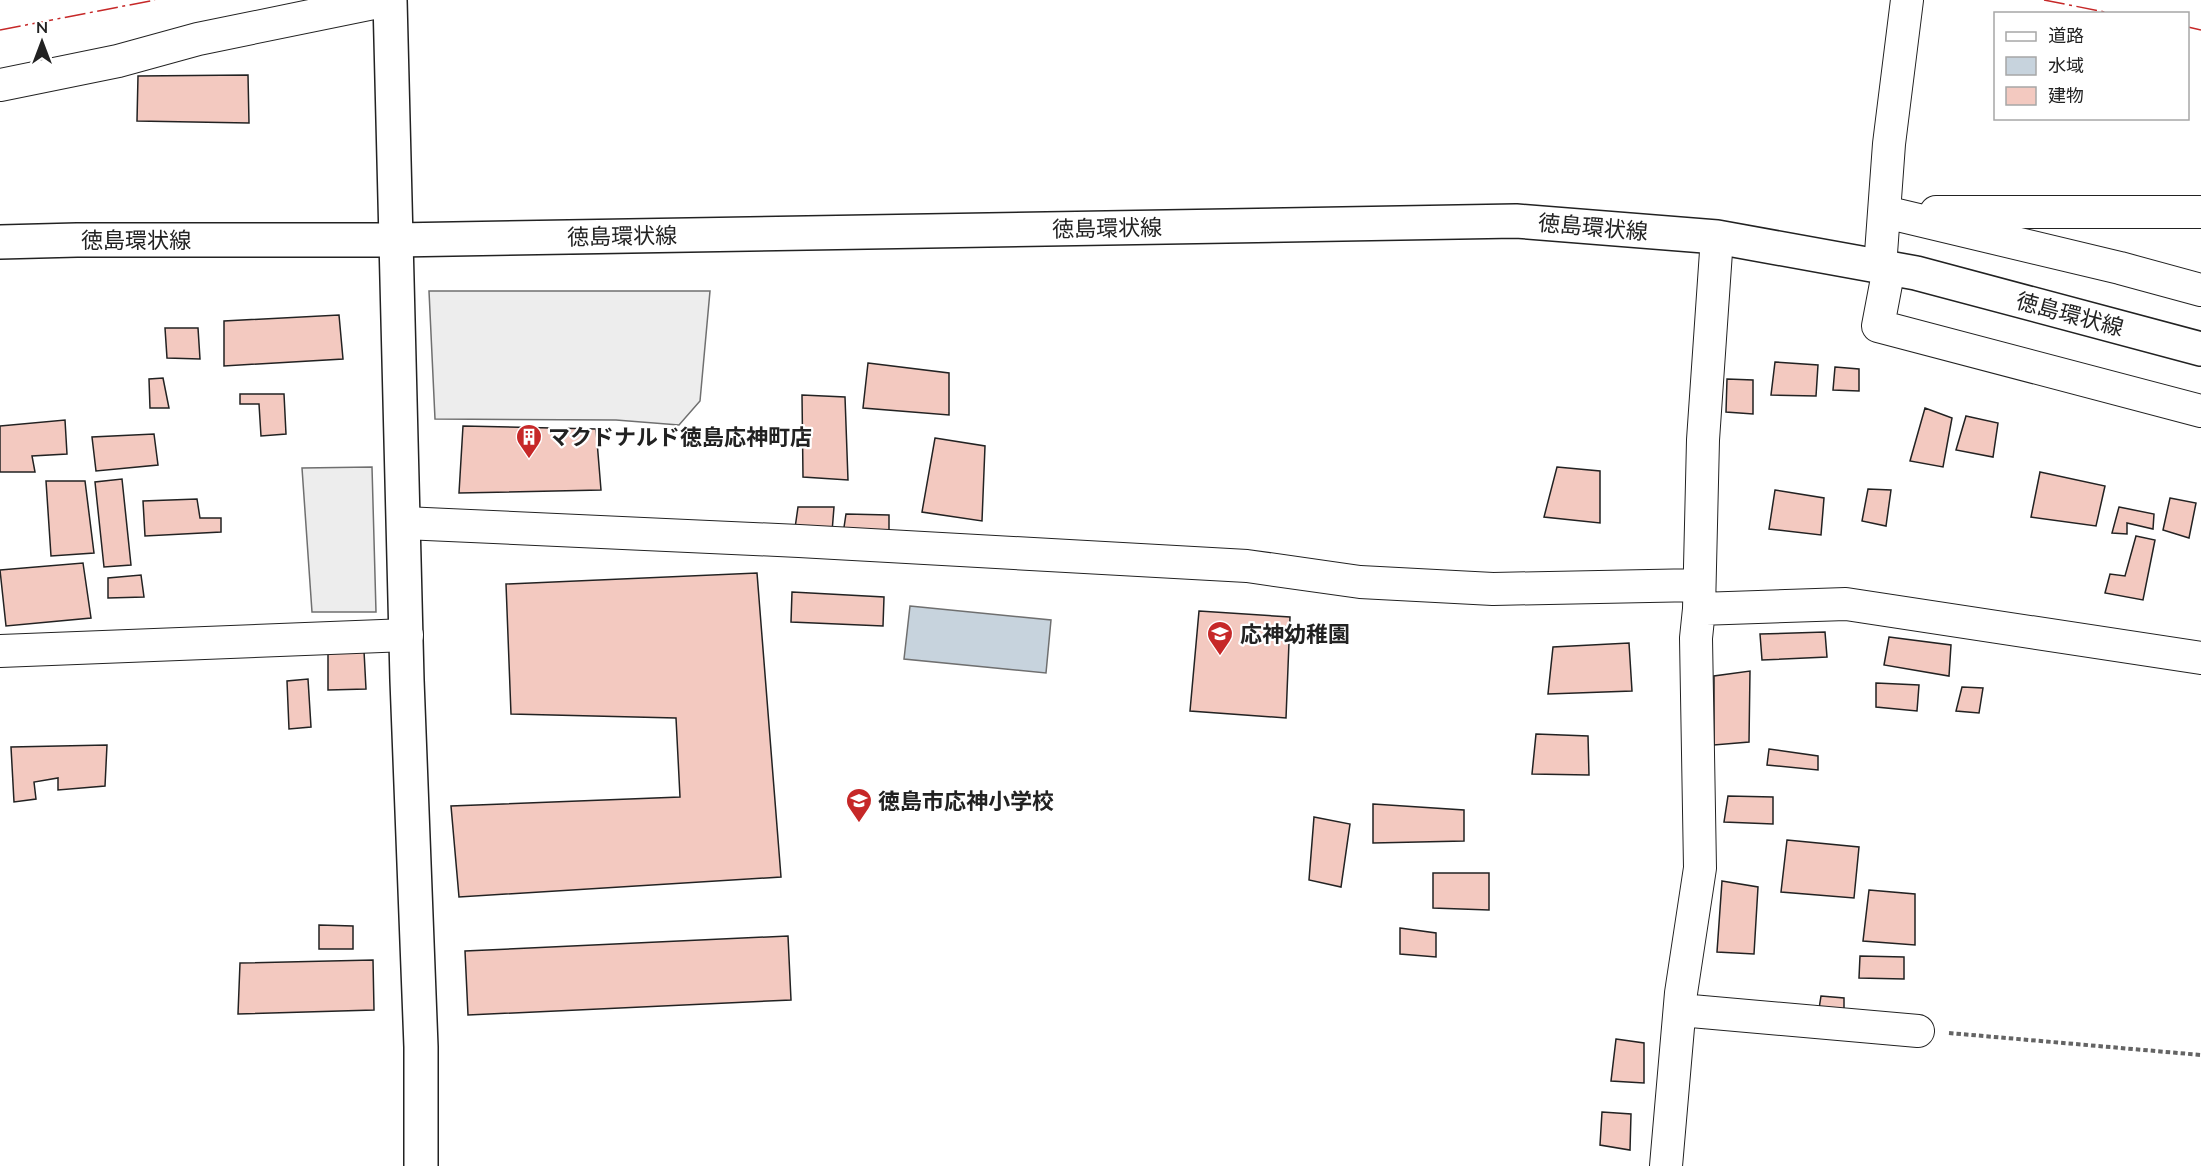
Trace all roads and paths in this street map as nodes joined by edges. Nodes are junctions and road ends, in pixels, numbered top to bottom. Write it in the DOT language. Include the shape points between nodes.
graph roads {
  1 [pos="389,0"];
  2 [pos="1906,0"];
  3 [pos="0,85"];
  4 [pos="1885,212"];
  5 [pos="2201,212"];
  6 [pos="1717,237"];
  7 [pos="396,240"];
  8 [pos="0,242"];
  9 [pos="1885,267"];
  10 [pos="2201,290"];
  11 [pos="2201,349"];
  12 [pos="2201,411"];
  13 [pos="404,523"];
  14 [pos="1699,597"];
  15 [pos="407,635"];
  16 [pos="0,651"];
  17 [pos="2201,658"];
  18 [pos="1680,1010"];
  19 [pos="1918,1030"];
  20 [pos="2201,1055"];
  21 [pos="421,1166"];
  22 [pos="1666,1166"];
  1 -- 3 [label="street"];
  1 -- 7 [label="main road"];
  2 -- 4 [label="street"];
  4 -- 5 [label="street"];
  4 -- 9 [label="street"];
  4 -- 10 [label="street"];
  6 -- 7 [label="main road, 徳島環状線" via="1516,221"];
  6 -- 9 [label="main road, 徳島環状線"];
  6 -- 14 [label="street" via="1703,440"];
  7 -- 8 [label="main road, 徳島環状線"];
  7 -- 13 [label="main road"];
  9 -- 11 [label="main road, 徳島環状線"];
  9 -- 12 [label="street" via="1878,326"];
  13 -- 14 [label="street" via="1247,566 1360,582"];
  13 -- 15 [label="main road"];
  14 -- 17 [label="street" via="1846,604"];
  14 -- 18 [label="street" via="1696,638 1700,868"];
  15 -- 16 [label="street"];
  15 -- 21 [label="main road" via="421,1047"];
  18 -- 19 [label="street"];
  18 -- 22 [label="street"];
  19 -- 20 [label="path"];
}
